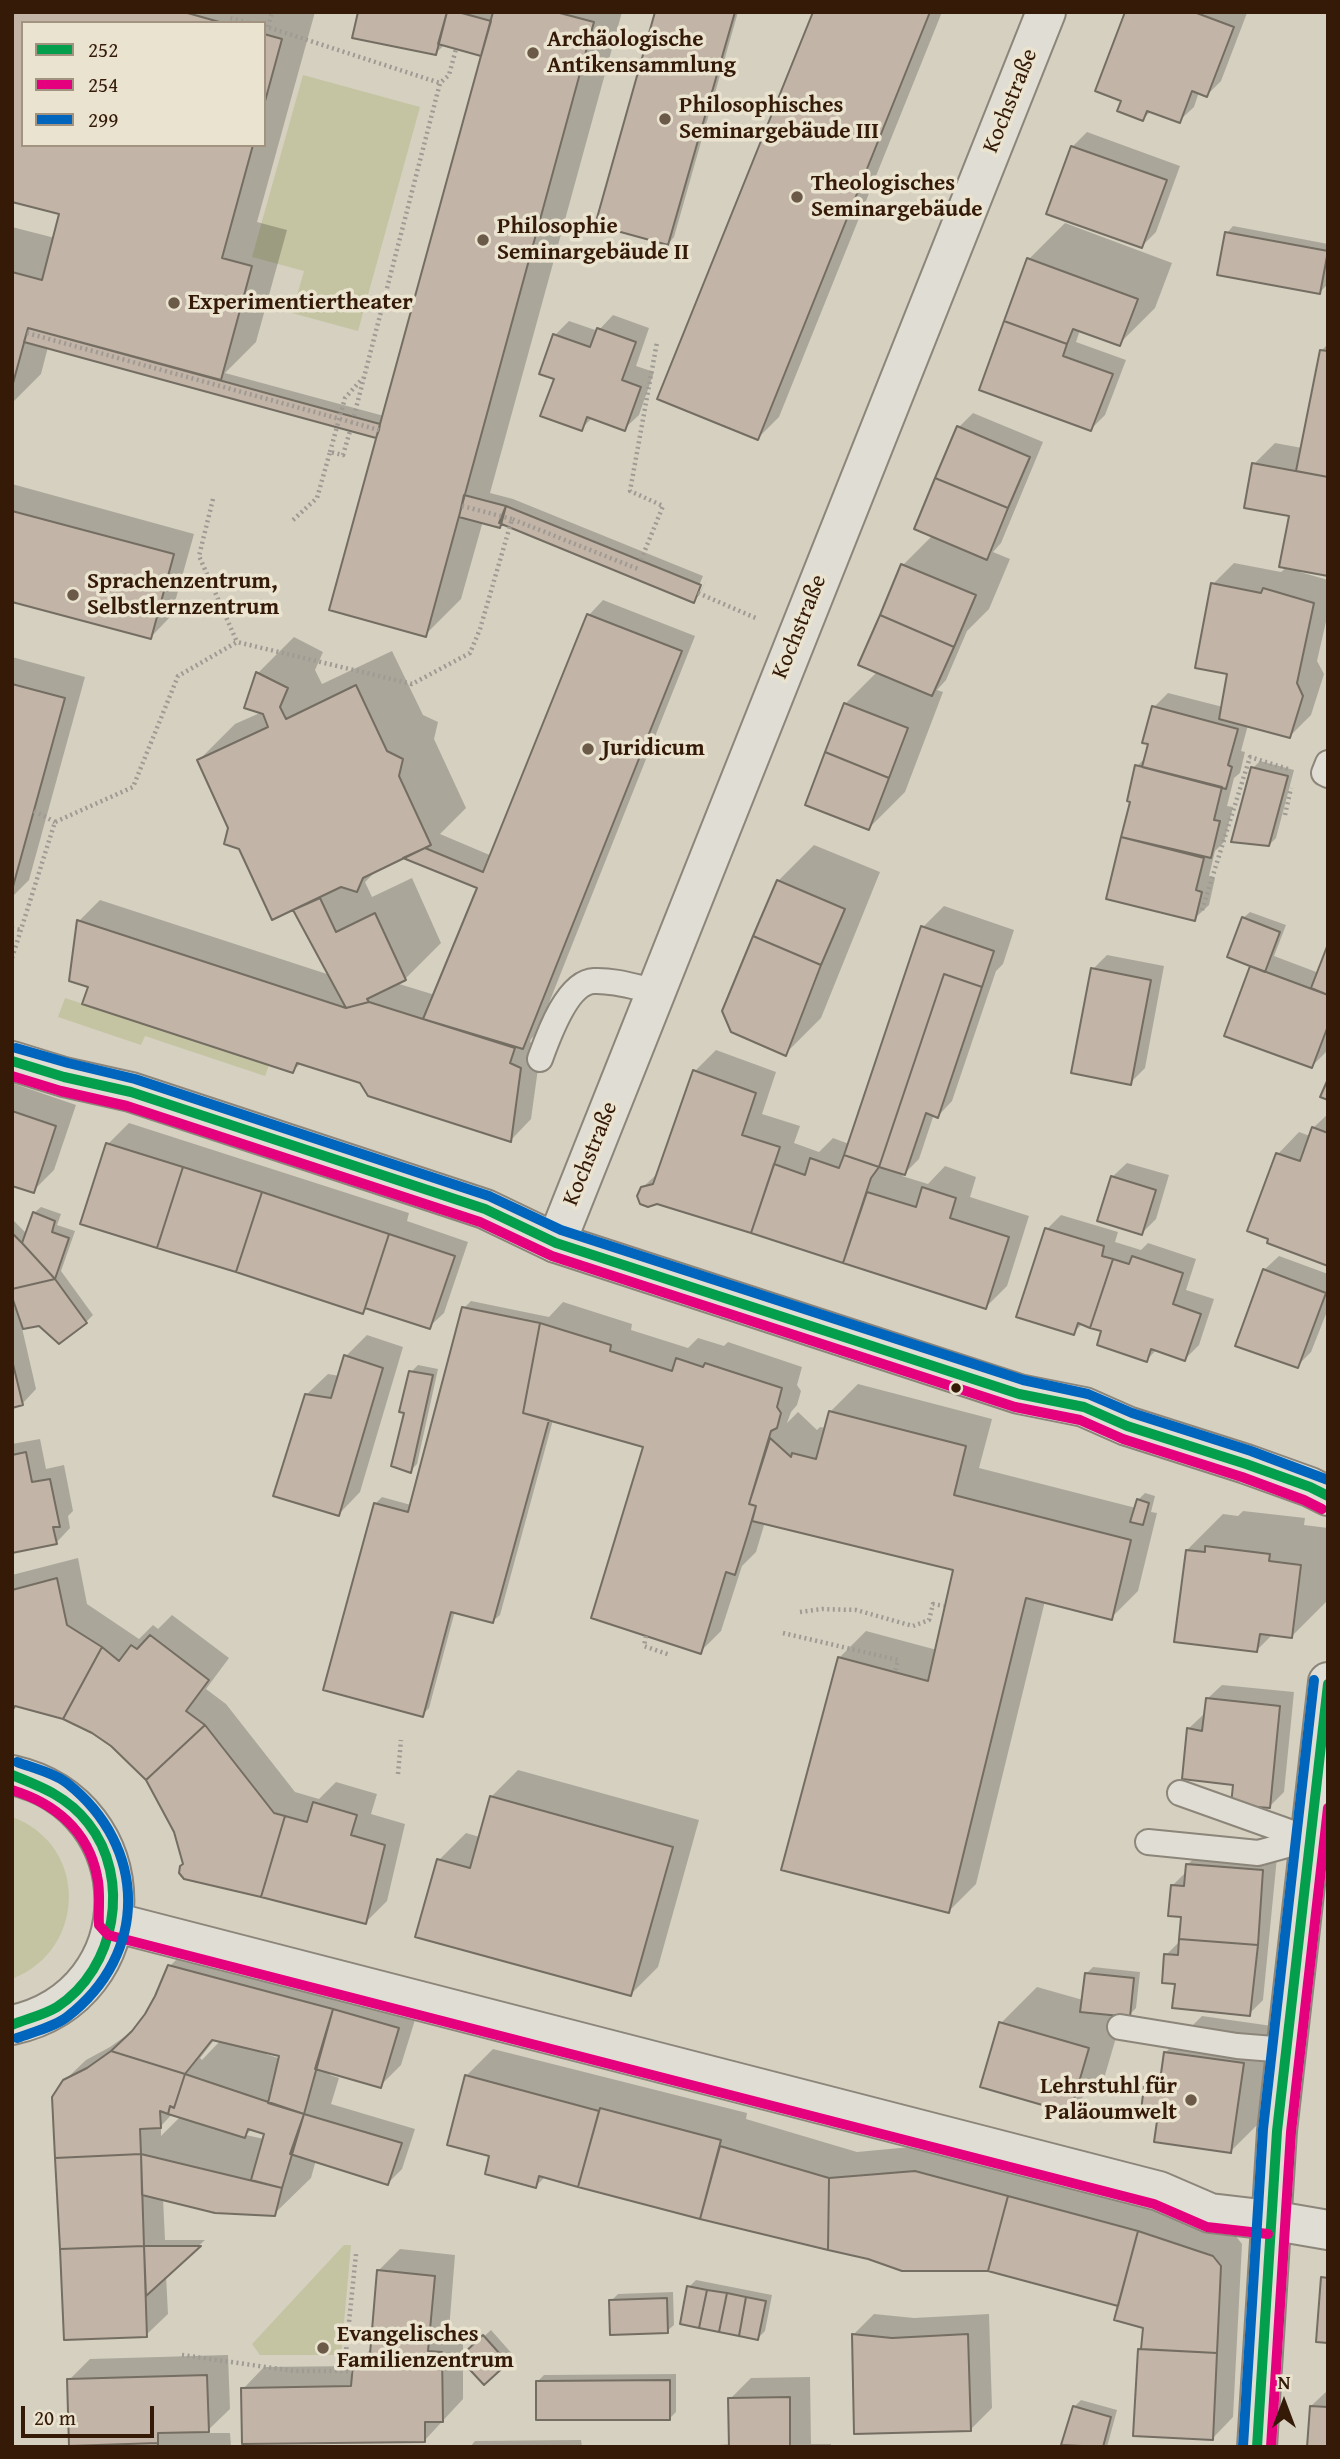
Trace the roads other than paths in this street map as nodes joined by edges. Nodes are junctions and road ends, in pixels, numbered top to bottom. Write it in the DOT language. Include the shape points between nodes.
graph roads {
  1 [pos="1046,12"];
  2 [pos="1328,763"];
  3 [pos="1328,775"];
  4 [pos="654,991"];
  5 [pos="540,1059"];
  6 [pos="12,1061"];
  7 [pos="556,1243"];
  8 [pos="1328,1496"];
  9 [pos="1328,1682"];
  10 [pos="12,1775"];
  11 [pos="1180,1793"];
  12 [pos="1309,1839"];
  13 [pos="1148,1842"];
  14 [pos="113,1922"];
  15 [pos="12,2025"];
  16 [pos="1120,2027"];
  17 [pos="1286,2050"];
  18 [pos="1270,2220"];
  19 [pos="1328,2230"];
  20 [pos="1257,2447"];
  1 -- 4 [label="street, Kochstraße"];
  2 -- 3 [label="lane" via="1324,773"];
  4 -- 5 [label="lane" via="591,980 579,987 557,1016"];
  4 -- 7 [label="street, Kochstraße"];
  6 -- 7 [label="street" via="131,1092 485,1209"];
  7 -- 8 [label="street" via="1019,1394 1084,1407"];
  9 -- 12 [label="street"];
  10 -- 14 [label="street" via="55,1791 79,1811 97,1835 113,1877"];
  11 -- 12 [label="lane"];
  12 -- 13 [label="lane" via="1258,1853"];
  12 -- 17 [label="street"];
  14 -- 15 [label="street" via="100,1960 76,1992 43,2015"];
  14 -- 18 [label="street" via="1159,2191 1210,2213"];
  16 -- 17 [label="lane"];
  17 -- 18 [label="street"];
  18 -- 19 [label="street"];
  18 -- 20 [label="street"];
}
